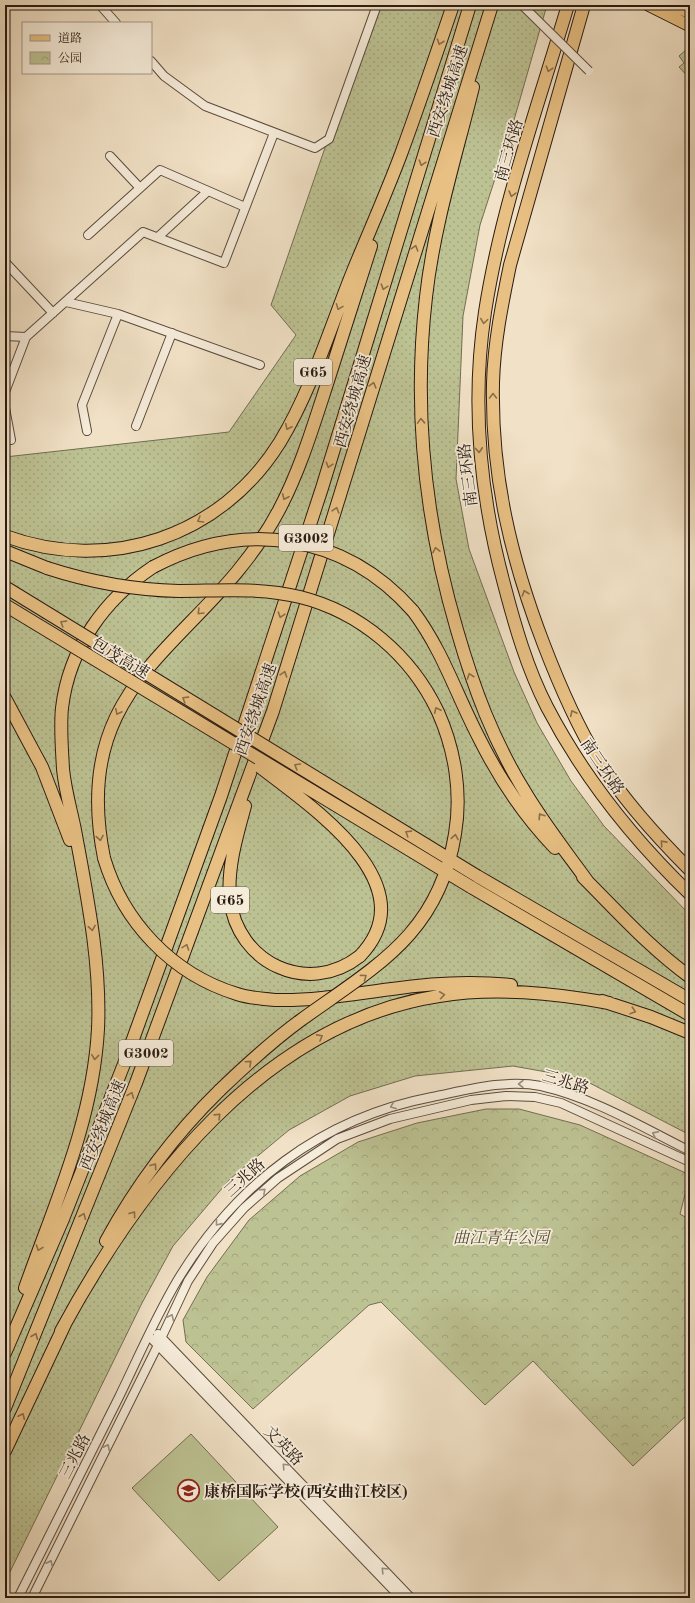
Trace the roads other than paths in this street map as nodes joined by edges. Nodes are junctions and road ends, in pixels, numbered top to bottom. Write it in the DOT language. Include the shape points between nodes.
graph roads {
  1 [pos="100,5"];
  2 [pos="377,5"];
  3 [pos="453,5"];
  4 [pos="470,5"];
  5 [pos="492,5"];
  6 [pos="522,5"];
  7 [pos="568,5"];
  8 [pos="584,5"];
  9 [pos="592,5"];
  10 [pos="648,5"];
  11 [pos="671,5"];
  12 [pos="686,5"];
  13 [pos="690,8"];
  14 [pos="690,13"];
  15 [pos="580,21"];
  16 [pos="115,22"];
  17 [pos="690,26"];
  18 [pos="152,62"];
  19 [pos="589,71"];
  20 [pos="274,133"];
  21 [pos="400,155"];
  22 [pos="110,156"];
  23 [pos="140,188"];
  24 [pos="208,191"];
  25 [pos="245,207"];
  26 [pos="88,235"];
  27 [pos="158,237"];
  28 [pos="5,262"];
  29 [pos="66,302"];
  30 [pos="53,313"];
  31 [pos="118,314"];
  32 [pos="172,334"];
  33 [pos="5,336"];
  34 [pos="26,337"];
  35 [pos="260,365"];
  36 [pos="5,392"];
  37 [pos="5,408"];
  38 [pos="136,426"];
  39 [pos="87,431"];
  40 [pos="11,440"];
  41 [pos="5,536"];
  42 [pos="5,552"];
  43 [pos="5,587"];
  44 [pos="5,605"];
  45 [pos="5,698"];
  46 [pos="265,731"];
  47 [pos="221,737"];
  48 [pos="690,870"];
  49 [pos="588,882"];
  50 [pos="84,889"];
  51 [pos="690,894"];
  52 [pos="690,977"];
  53 [pos="690,1000"];
  54 [pos="609,1003"];
  55 [pos="690,1015"];
  56 [pos="690,1033"];
  57 [pos="690,1151"];
  58 [pos="690,1162"];
  59 [pos="61,1331"];
  60 [pos="151,1332"];
  61 [pos="160,1341"];
  62 [pos="5,1343"];
  63 [pos="5,1353"];
  64 [pos="5,1408"];
  65 [pos="5,1452"];
  66 [pos="18,1598"];
  67 [pos="32,1598"];
  68 [pos="401,1598"];
  69 [pos="411,1598"];
  1 -- 16 [label="street"];
  2 -- 20 [label="street" via="328,139 315,148"];
  3 -- 21 [label="highway, G65, one-way"];
  4 -- 63 [label="highway, 西安绕城高速 / G3002, one-way" via="322,488 221,796 121,1071 63,1219"];
  46 -- 5 [label="highway, 西安绕城高速 / G65, one-way"];
  49 -- 5 [label="highway, one-way" via="525,792 478,699 438,560 425,479 421,393 426,296 442,207"];
  6 -- 19 [label="street, bridge"];
  7 -- 51 [label="highway, 南三环路, one-way" via="512,194 489,285 478,377 478,433 484,494 509,605 524,652 547,706 575,755 608,804 642,846"];
  8 -- 15 [label="highway, 南三环路"];
  9 -- 15 [label="main road"];
  10 -- 17 [label="main road"];
  11 -- 14 [label="main road"];
  12 -- 13 [label="main road"];
  48 -- 15 [label="highway, 南三环路, one-way" via="665,846 624,796 597,759 574,716 556,678 518,572 505,521 497,468 493,382 505,290"];
  18 -- 20 [label="street" via="164,76 204,106"];
  20 -- 25 [label="street"];
  21 -- 41 [label="highway, G65, one-way" via="288,429 269,459 243,488 212,514 188,527 160,540 131,547 75,552 46,548"];
  21 -- 54 [label="highway, one-way, bridge" via="310,437 278,511 263,537 231,580 141,675 112,724 103,753 98,789 97,814 104,858 127,909 144,933 164,954 199,978 248,997 276,1000 318,999 472,982 549,989"];
  22 -- 23 [label="street"];
  23 -- 24 [label="street" via="160,170"];
  23 -- 26 [label="street"];
  24 -- 25 [label="street"];
  24 -- 27 [label="street"];
  25 -- 27 [label="street" via="224,263"];
  27 -- 29 [label="street" via="144,232"];
  28 -- 30 [label="street"];
  29 -- 30 [label="street"];
  29 -- 31 [label="street"];
  30 -- 34 [label="street"];
  31 -- 32 [label="street"];
  31 -- 39 [label="street" via="82,405"];
  32 -- 35 [label="street"];
  32 -- 38 [label="street"];
  33 -- 34 [label="street"];
  34 -- 36 [label="street"];
  37 -- 40 [label="street"];
  59 -- 42 [label="highway, one-way, bridge" via="102,1248 128,1203 172,1143 220,1090 271,1044 384,961 410,935 430,908 447,869 456,827 456,773 448,737 429,695 414,672 396,652 367,628 334,609 311,600 283,594 255,591 178,591 85,580"];
  53 -- 43 [label="highway, one-way, bridge" via="477,876"];
  44 -- 47 [label="highway, 包茂高速 / G65, bridge"];
  45 -- 50 [label="highway" via="28,738 55,798"];
  46 -- 47 [label="highway, G65, bridge" via="242,815 231,869 230,899 237,922 247,940 272,964 293,972 313,975 327,973 360,956 375,934 380,914 379,893 365,862 331,824"];
  64 -- 46 [label="highway, 西安绕城高速 / G3002, one-way" via="136,1083"];
  47 -- 55 [label="highway, bridge"];
  49 -- 50 [label="highway, bridge" via="541,833 513,797 478,737 439,650 412,610 388,586 349,560 323,549 287,541 256,538 213,544 179,554 153,566 125,586 96,621 74,662 65,691 61,725 64,772"];
  49 -- 52 [label="highway" via="655,949"];
  50 -- 62 [label="highway, one-way" via="94,942 98,994 98,1029 92,1082 70,1166"];
  54 -- 56 [label="highway, one-way" via="661,1020"];
  59 -- 54 [label="highway, one-way" via="101,1261 159,1180 193,1141 241,1095 312,1041 375,1012 408,1002 456,994 525,993"];
  57 -- 60 [label="street, 三兆路, one-way" via="577,1097 540,1086 501,1085 402,1102 322,1136 273,1170 242,1196 194,1254"];
  61 -- 58 [label="street, 三兆路, one-way" via="188,1281 213,1243 244,1208 278,1178 338,1139 390,1119 471,1100 506,1096 535,1097 561,1103"];
  65 -- 59 [label="highway, one-way"];
  60 -- 61 [label="street, 文英路"];
  60 -- 66 [label="street, 三兆路"];
  67 -- 61 [label="street, 三兆路, one-way"];
  61 -- 68 [label="street, 文英路"];
  69 -- 61 [label="street, 文英路, one-way"];
}
